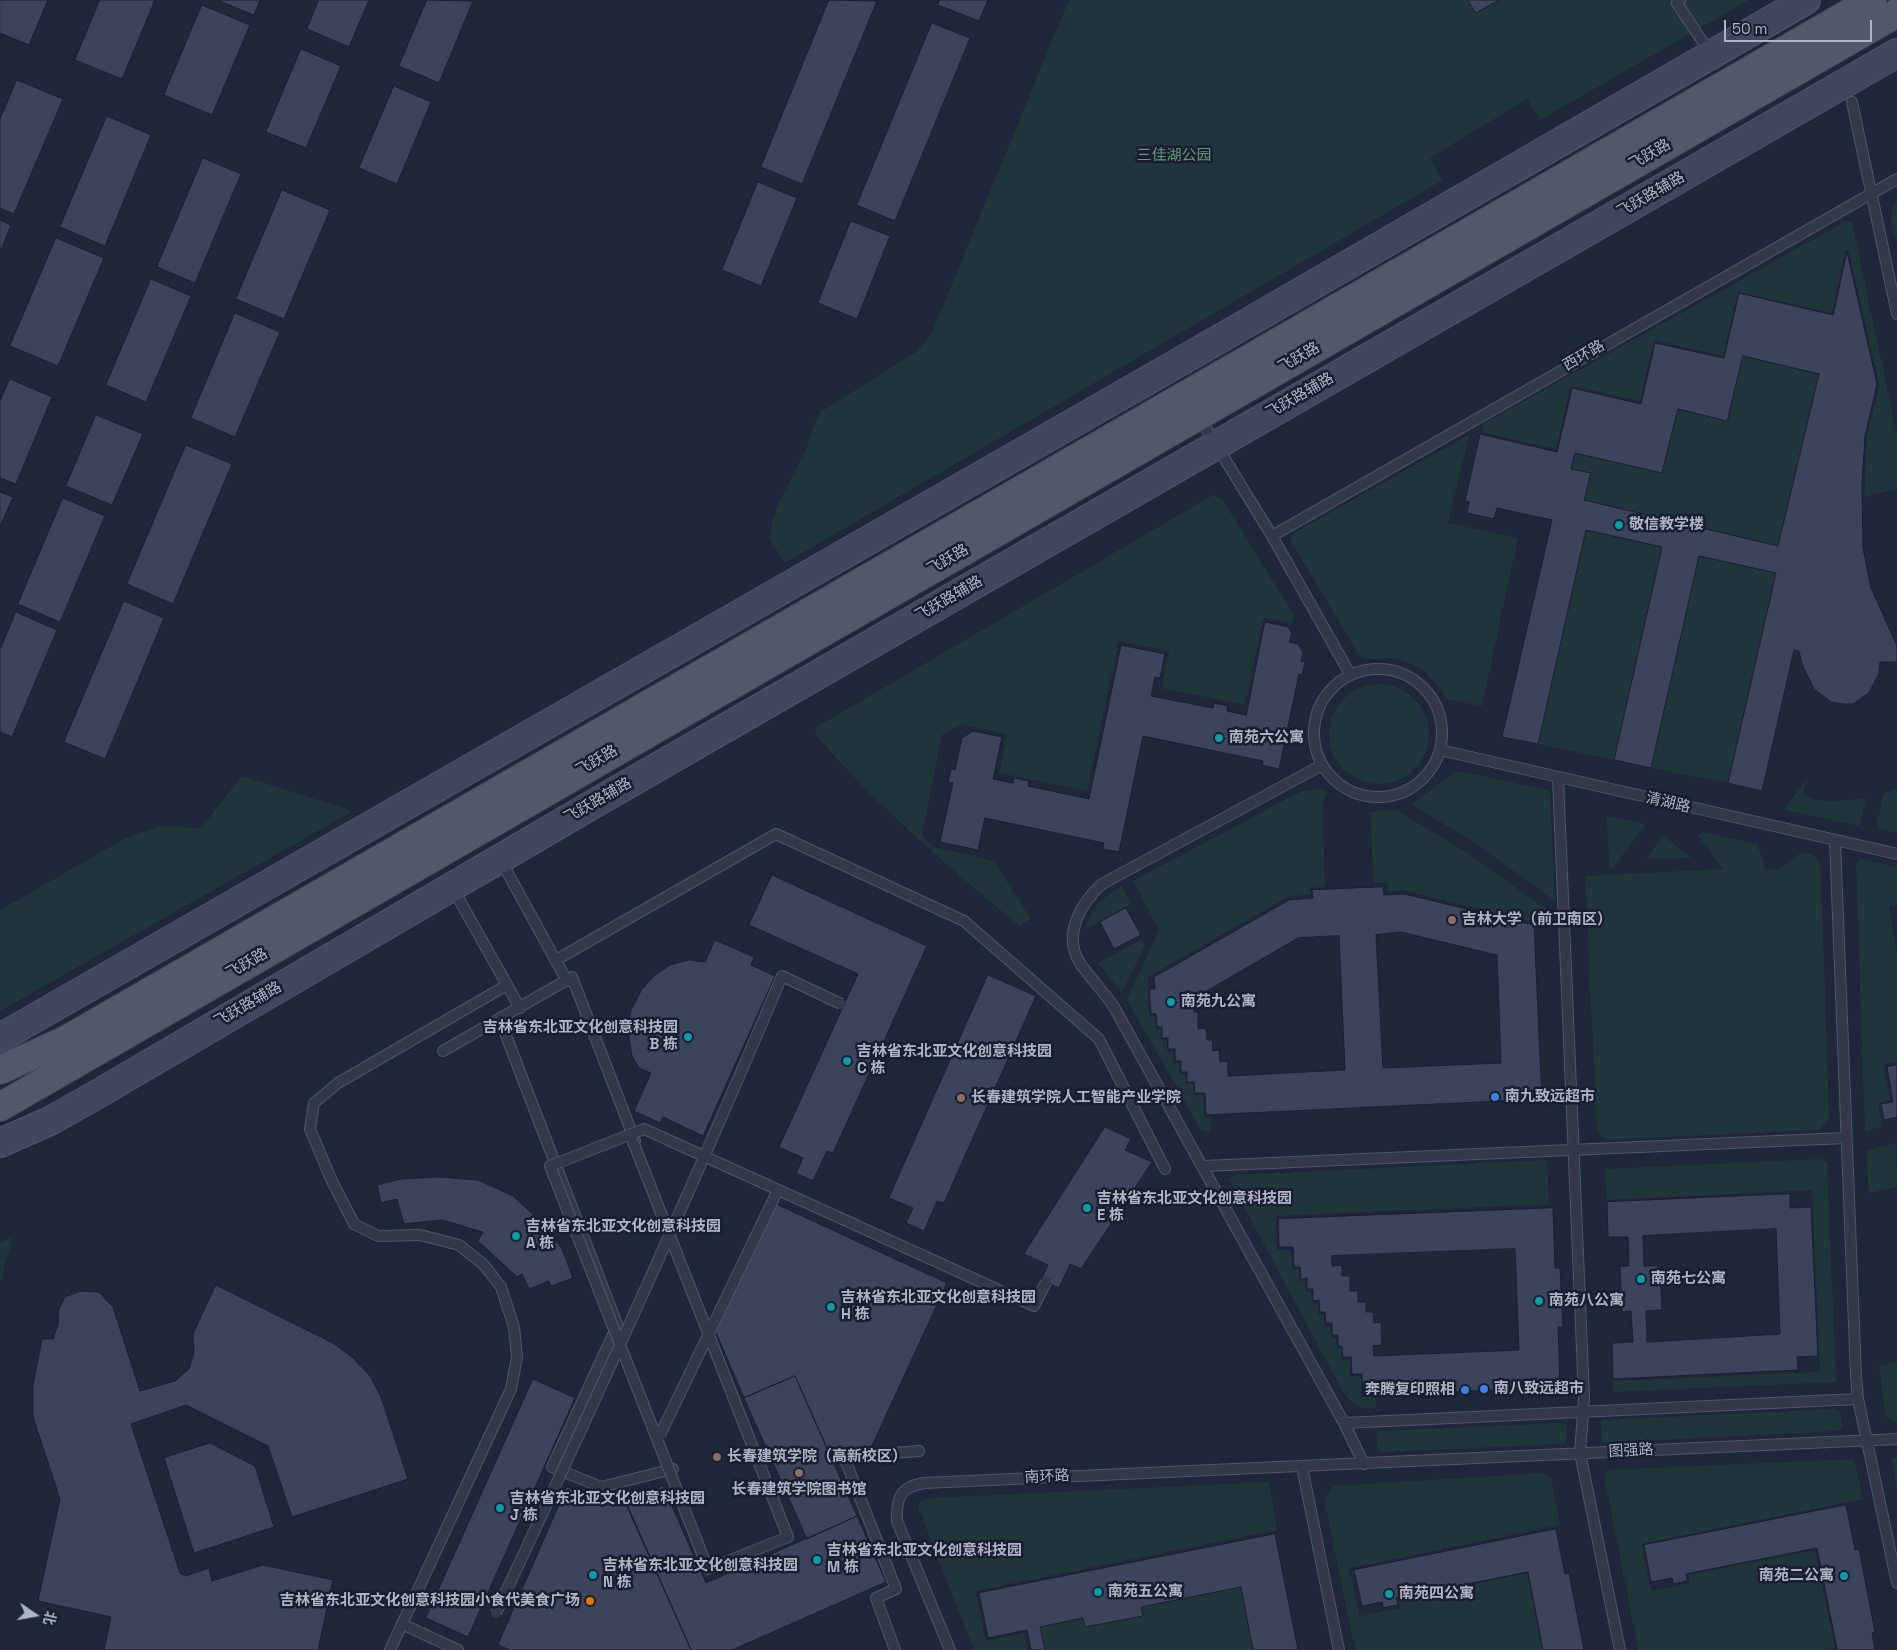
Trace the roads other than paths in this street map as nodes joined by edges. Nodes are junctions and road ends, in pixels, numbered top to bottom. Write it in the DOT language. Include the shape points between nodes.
graph roads {
  1 [pos="1680,0"];
  2 [pos="1806,0"];
  3 [pos="1872,0"];
  4 [pos="1897,13"];
  5 [pos="1897,53"];
  6 [pos="1712,54"];
  7 [pos="1852,102"];
  8 [pos="1897,179"];
  9 [pos="1873,192"];
  10 [pos="1897,314"];
  11 [pos="1193,405"];
  12 [pos="1216,445"];
  13 [pos="1272,536"];
  14 [pos="1350,674"];
  15 [pos="1440,750"];
  16 [pos="1322,765"];
  17 [pos="1558,778"];
  18 [pos="602,799"];
  19 [pos="520,807"];
  20 [pos="1835,841"];
  21 [pos="1897,854"];
  22 [pos="500,858"];
  23 [pos="394,879"];
  24 [pos="451,887"];
  25 [pos="363,938"];
  26 [pos="556,960"];
  27 [pos="567,980"];
  28 [pos="507,985"];
  29 [pos="841,1004"];
  30 [pos="520,1008"];
  31 [pos="500,1020"];
  32 [pos="0,1038"];
  33 [pos="443,1051"];
  34 [pos="0,1070"];
  35 [pos="0,1106"];
  36 [pos="630,1134"];
  37 [pos="1846,1138"];
  38 [pos="0,1143"];
  39 [pos="1575,1150"];
  40 [pos="706,1157"];
  41 [pos="1203,1166"];
  42 [pos="1165,1169"];
  43 [pos="778,1190"];
  44 [pos="670,1236"];
  45 [pos="1046,1282"];
  46 [pos="618,1325"];
  47 [pos="708,1334"];
  48 [pos="621,1346"];
  49 [pos="1858,1399"];
  50 [pos="1584,1412"];
  51 [pos="1344,1423"];
  52 [pos="660,1435"];
  53 [pos="1897,1439"];
  54 [pos="1867,1440"];
  55 [pos="919,1451"];
  56 [pos="1580,1453"];
  57 [pos="1364,1464"];
  58 [pos="1302,1467"];
  59 [pos="673,1469"];
  60 [pos="1897,1583"];
  61 [pos="496,1613"];
  62 [pos="402,1624"];
  63 [pos="390,1650"];
  64 [pos="458,1650"];
  65 [pos="895,1650"];
  66 [pos="950,1650"];
  67 [pos="1339,1650"];
  68 [pos="1620,1650"];
  1 -- 6 [label="lane" via="1677,4"];
  2 -- 6 [label="street"];
  3 -- 11 [label="main road, 飞跃路"];
  4 -- 11 [label="main road, 飞跃路"];
  5 -- 12 [label="street, 飞跃路辅路"];
  6 -- 32 [label="street"];
  7 -- 9 [label="lane"];
  8 -- 9 [label="lane, 西环路"];
  9 -- 10 [label="lane"];
  9 -- 13 [label="lane, 西环路"];
  11 -- 12 [label="lane"];
  11 -- 19 [label="main road, 飞跃路"];
  11 -- 34 [label="main road, 飞跃路" via="83,1030"];
  12 -- 13 [label="lane"];
  12 -- 18 [label="street, 飞跃路辅路"];
  13 -- 14 [label="lane"];
  14 -- 15 [label="lane" via="1370,668 1391,669 1410,677 1427,690 1438,708 1442,729"];
  14 -- 16 [label="lane" via="1333,687 1320,704 1314,723 1314,744"];
  15 -- 16 [label="lane" via="1431,770 1416,785 1396,794 1375,797 1342,785"];
  15 -- 17 [label="lane, 清湖路"];
  16 -- 41 [label="lane" via="1102,884 1087,897 1078,914 1074,949 1080,963 1114,1007"];
  17 -- 20 [label="lane, 清湖路"];
  17 -- 39 [label="lane"];
  18 -- 19 [label="street"];
  18 -- 22 [label="street, 飞跃路辅路"];
  19 -- 23 [label="main road, 飞跃路"];
  20 -- 21 [label="lane, 清湖路"];
  20 -- 37 [label="lane"];
  22 -- 24 [label="street, 飞跃路辅路"];
  22 -- 26 [label="lane"];
  23 -- 25 [label="street"];
  23 -- 35 [label="main road, 飞跃路"];
  24 -- 25 [label="street, 飞跃路辅路"];
  24 -- 28 [label="lane"];
  25 -- 38 [label="street, 飞跃路辅路" via="89,1099"];
  26 -- 27 [label="lane"];
  26 -- 42 [label="lane" via="776,834 964,921 1099,1039"];
  27 -- 30 [label="lane"];
  27 -- 59 [label="lane" via="572,977 788,1537 711,1567"];
  28 -- 30 [label="lane"];
  28 -- 62 [label="lane" via="338,1083 314,1103 310,1129 354,1224 378,1236 420,1235 459,1245 484,1265 501,1287 514,1328 517,1357 511,1389"];
  29 -- 40 [label="lane, bridge" via="782,976"];
  30 -- 31 [label="lane"];
  31 -- 33 [label="lane"];
  31 -- 46 [label="lane"];
  36 -- 40 [label="lane, bridge" via="644,1129"];
  36 -- 44 [label="lane, bridge"];
  36 -- 48 [label="lane, bridge" via="550,1166"];
  37 -- 39 [label="lane"];
  37 -- 49 [label="lane"];
  39 -- 41 [label="lane"];
  39 -- 50 [label="lane"];
  40 -- 43 [label="lane, bridge"];
  40 -- 44 [label="lane, bridge"];
  41 -- 51 [label="lane"];
  43 -- 45 [label="lane, bridge" via="1016,1302 1034,1306"];
  43 -- 47 [label="lane, bridge"];
  44 -- 47 [label="lane, bridge"];
  44 -- 48 [label="lane, bridge"];
  46 -- 52 [label="lane"];
  46 -- 59 [label="lane" via="552,1467 600,1487"];
  47 -- 48 [label="lane, bridge" via="788,1537 708,1569"];
  47 -- 52 [label="lane, bridge"];
  48 -- 61 [label="lane, bridge"];
  49 -- 50 [label="lane"];
  49 -- 54 [label="lane"];
  50 -- 51 [label="lane"];
  50 -- 56 [label="lane"];
  51 -- 57 [label="lane"];
  52 -- 59 [label="lane"];
  53 -- 54 [label="lane, 图强路"];
  54 -- 56 [label="lane, 图强路"];
  54 -- 60 [label="lane"];
  55 -- 65 [label="lane" via="844,1456 896,1589 876,1598"];
  56 -- 57 [label="lane, 图强路"];
  56 -- 68 [label="lane"];
  57 -- 58 [label="lane, 南环路"];
  58 -- 66 [label="lane, 南环路" via="1104,1474 910,1486 901,1494 897,1521"];
  58 -- 67 [label="lane"];
  62 -- 63 [label="lane"];
  62 -- 64 [label="lane"];
}
